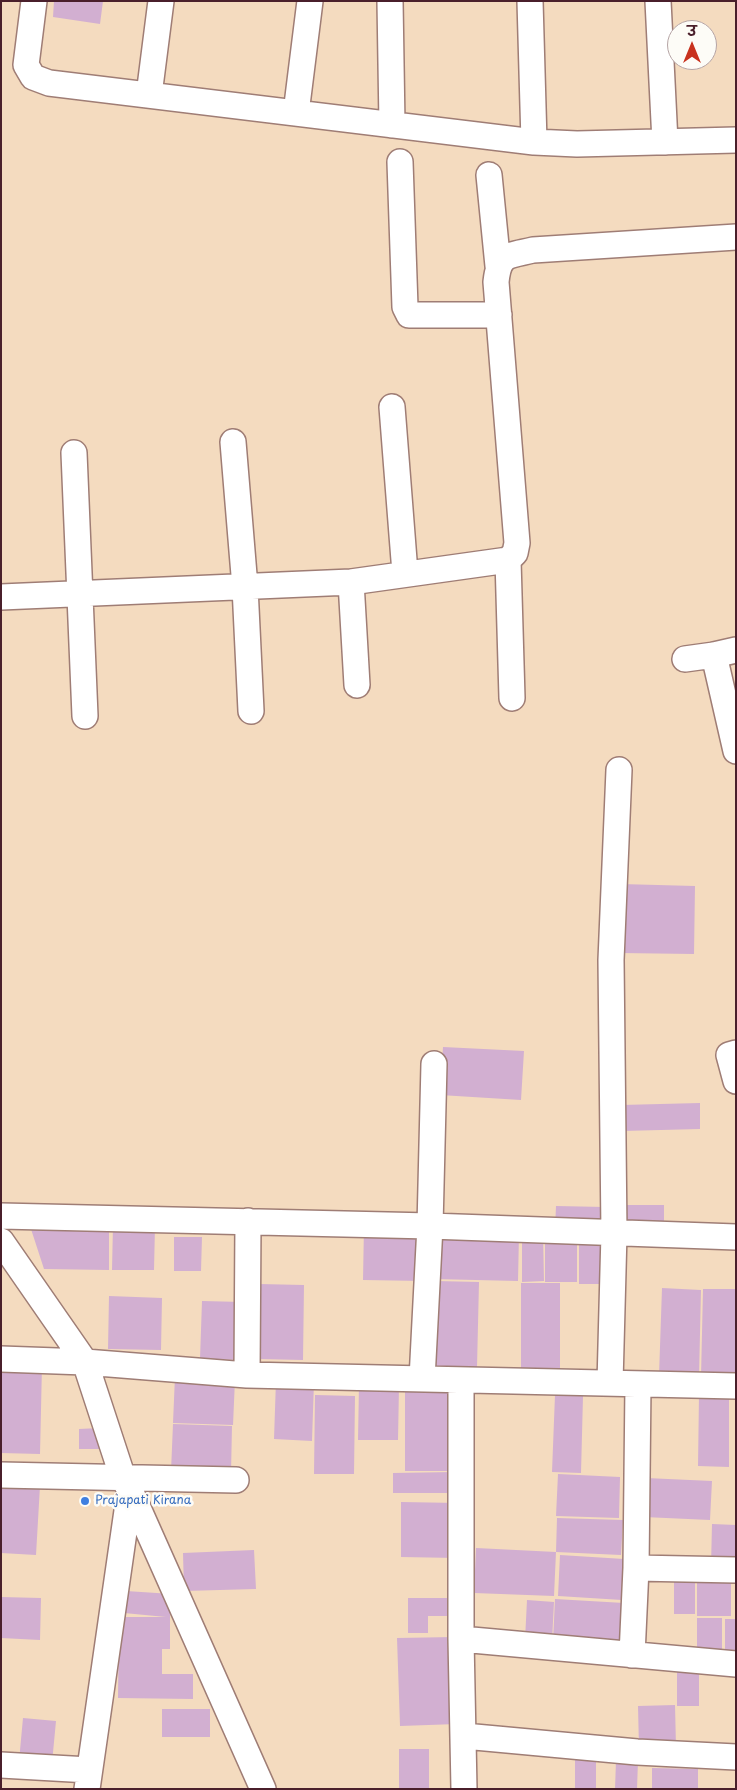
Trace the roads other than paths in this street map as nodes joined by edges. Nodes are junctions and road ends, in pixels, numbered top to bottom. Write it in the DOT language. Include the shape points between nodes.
graph roads {
  1 [pos="34,1"];
  2 [pos="161,1"];
  3 [pos="310,1"];
  4 [pos="390,1"];
  5 [pos="530,1"];
  6 [pos="658,1"];
  7 [pos="149,95"];
  8 [pos="296,113"];
  9 [pos="392,125"];
  10 [pos="736,140"];
  11 [pos="534,142"];
  12 [pos="665,142"];
  13 [pos="400,162"];
  14 [pos="489,175"];
  15 [pos="736,237"];
  16 [pos="498,266"];
  17 [pos="499,315"];
  18 [pos="392,407"];
  19 [pos="233,442"];
  20 [pos="74,453"];
  21 [pos="508,560"];
  22 [pos="406,573"];
  23 [pos="351,582"];
  24 [pos="245,587"];
  25 [pos="81,594"];
  26 [pos="1,597"];
  27 [pos="725,653"];
  28 [pos="685,659"];
  29 [pos="358,685"];
  30 [pos="512,698"];
  31 [pos="251,711"];
  32 [pos="86,716"];
  33 [pos="736,750"];
  34 [pos="619,770"];
  35 [pos="736,1053"];
  36 [pos="434,1064"];
  37 [pos="736,1081"];
  38 [pos="1,1216"];
  39 [pos="248,1221"];
  40 [pos="430,1226"];
  41 [pos="614,1233"];
  42 [pos="736,1237"];
  43 [pos="1,1241"];
  44 [pos="1,1359"];
  45 [pos="86,1362"];
  46 [pos="247,1375"];
  47 [pos="422,1379"];
  48 [pos="461,1380"];
  49 [pos="610,1383"];
  50 [pos="638,1384"];
  51 [pos="736,1386"];
  52 [pos="1,1475"];
  53 [pos="236,1480"];
  54 [pos="127,1484"];
  55 [pos="636,1568"];
  56 [pos="736,1570"];
  57 [pos="461,1638"];
  58 [pos="632,1655"];
  59 [pos="736,1664"];
  60 [pos="464,1736"];
  61 [pos="736,1757"];
  62 [pos="1,1765"];
  63 [pos="88,1779"];
  64 [pos="263,1789"];
  65 [pos="464,1789"];
  1 -- 7 [label="street" via="26,64 33,77 49,83"];
  2 -- 7 [label="street"];
  3 -- 8 [label="street"];
  4 -- 9 [label="street"];
  5 -- 11 [label="street"];
  6 -- 12 [label="street"];
  7 -- 8 [label="street"];
  8 -- 9 [label="street"];
  9 -- 11 [label="street"];
  10 -- 12 [label="street"];
  11 -- 12 [label="street"];
  13 -- 17 [label="street" via="406,307 409,315"];
  14 -- 16 [label="street"];
  15 -- 16 [label="street" via="533,250 507,256"];
  16 -- 17 [label="street"];
  17 -- 21 [label="street" via="517,543 515,553"];
  18 -- 22 [label="street"];
  19 -- 24 [label="street"];
  20 -- 25 [label="street"];
  21 -- 22 [label="street"];
  21 -- 30 [label="street"];
  22 -- 23 [label="street"];
  23 -- 24 [label="street"];
  23 -- 29 [label="street"];
  24 -- 25 [label="street"];
  24 -- 31 [label="street"];
  25 -- 26 [label="street"];
  25 -- 32 [label="street"];
  27 -- 28 [label="street"];
  27 -- 33 [label="street"];
  34 -- 41 [label="street" via="611,960"];
  35 -- 37 [label="street" via="730,1055"];
  36 -- 40 [label="street"];
  38 -- 39 [label="street"];
  39 -- 40 [label="street"];
  39 -- 46 [label="street"];
  40 -- 41 [label="street"];
  40 -- 47 [label="street"];
  41 -- 42 [label="street"];
  41 -- 49 [label="street"];
  43 -- 45 [label="street"];
  44 -- 45 [label="street"];
  45 -- 46 [label="street"];
  45 -- 54 [label="street"];
  46 -- 47 [label="street"];
  47 -- 48 [label="street"];
  48 -- 49 [label="street"];
  48 -- 57 [label="street"];
  49 -- 50 [label="street"];
  50 -- 51 [label="street"];
  50 -- 55 [label="street"];
  52 -- 54 [label="street"];
  53 -- 54 [label="street"];
  54 -- 63 [label="street"];
  54 -- 64 [label="street"];
  55 -- 56 [label="street"];
  55 -- 58 [label="street"];
  57 -- 58 [label="street"];
  57 -- 60 [label="street"];
  58 -- 59 [label="street"];
  60 -- 61 [label="street" via="637,1752"];
  60 -- 65 [label="street"];
  62 -- 63 [label="street"];
}
